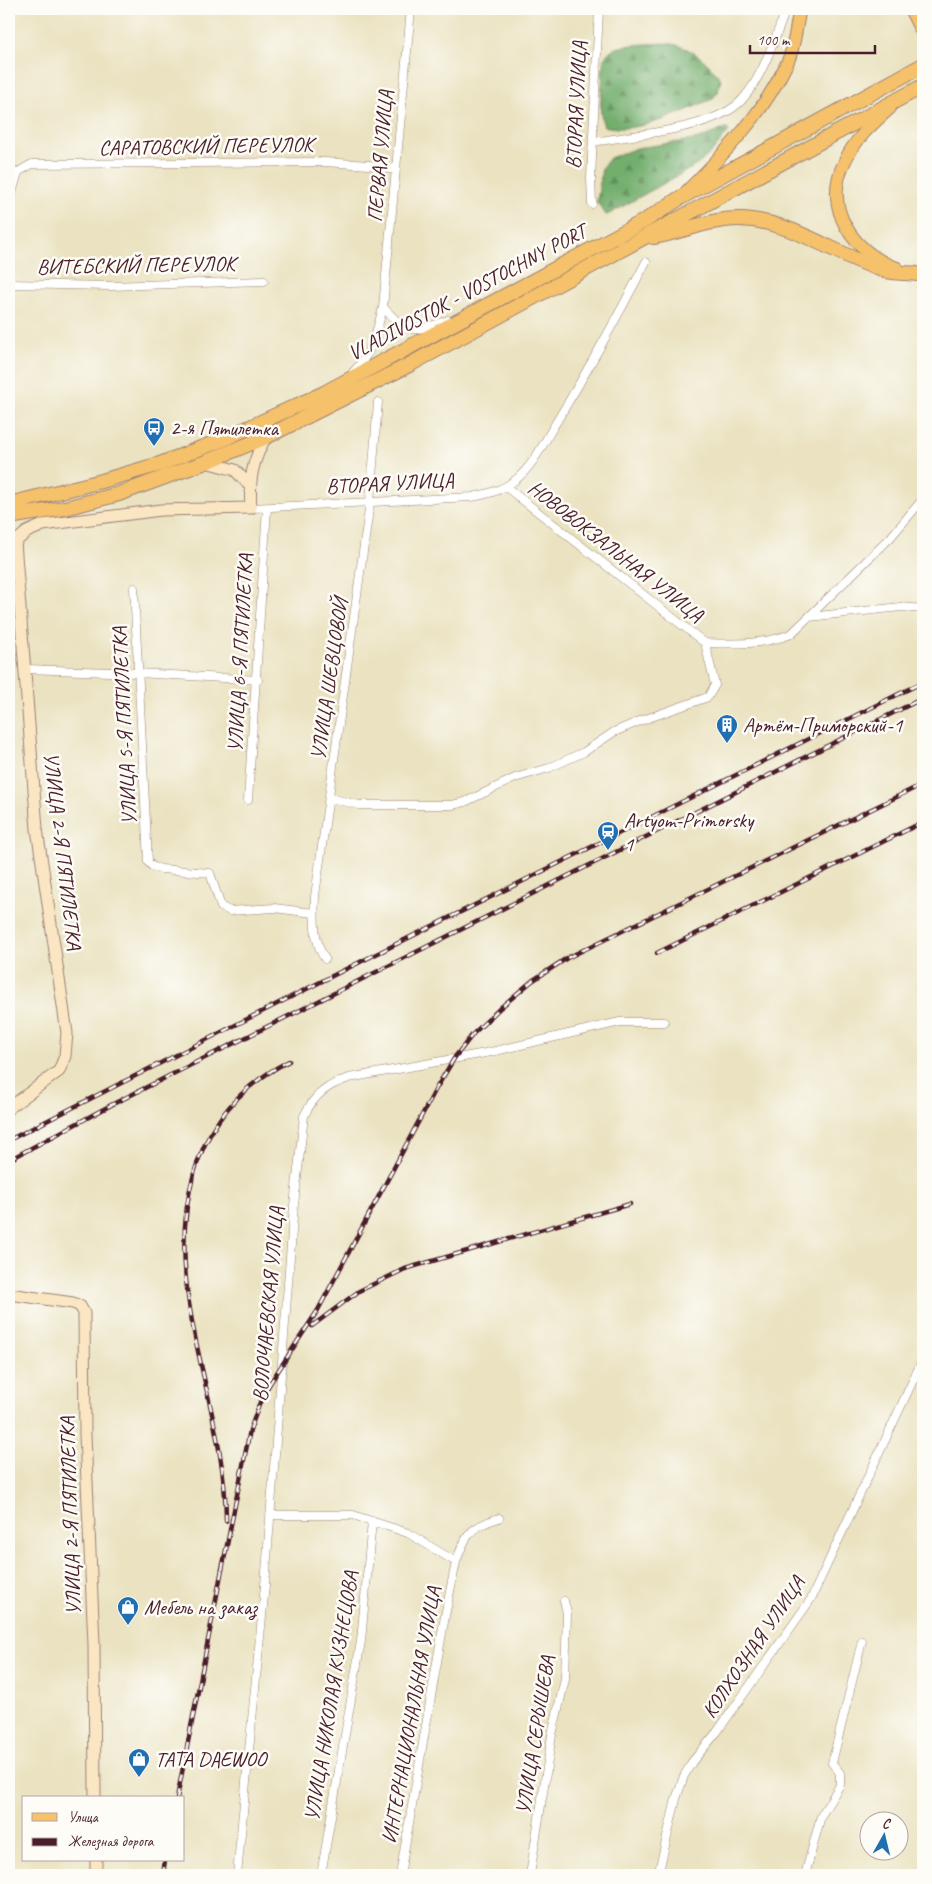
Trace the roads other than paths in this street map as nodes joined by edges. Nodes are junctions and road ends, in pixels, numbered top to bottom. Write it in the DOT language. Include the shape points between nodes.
graph roads {
  1 [pos="411,9"];
  2 [pos="599,9"];
  3 [pos="786,9"];
  4 [pos="800,9"];
  5 [pos="912,12"];
  6 [pos="923,34"];
  7 [pos="923,65"];
  8 [pos="923,86"];
  9 [pos="901,97"];
  10 [pos="593,142"];
  11 [pos="396,170"];
  12 [pos="680,198"];
  13 [pos="9,204"];
  14 [pos="592,204"];
  15 [pos="638,240"];
  16 [pos="646,262"];
  17 [pos="920,274"];
  18 [pos="264,281"];
  19 [pos="9,284"];
  20 [pos="383,307"];
  21 [pos="472,313"];
  22 [pos="348,378"];
  23 [pos="378,402"];
  24 [pos="266,437"];
  25 [pos="206,462"];
  26 [pos="249,486"];
  27 [pos="506,487"];
  28 [pos="923,498"];
  29 [pos="370,502"];
  30 [pos="9,504"];
  31 [pos="251,508"];
  32 [pos="267,508"];
  33 [pos="9,517"];
  34 [pos="12,543"];
  35 [pos="134,588"];
  36 [pos="923,609"];
  37 [pos="810,617"];
  38 [pos="705,643"];
  39 [pos="26,670"];
  40 [pos="138,673"];
  41 [pos="258,680"];
  42 [pos="330,798"];
  43 [pos="248,800"];
  44 [pos="314,913"];
  45 [pos="325,959"];
  46 [pos="664,1022"];
  47 [pos="9,1108"];
  48 [pos="9,1294"];
  49 [pos="923,1359"];
  50 [pos="270,1515"];
  51 [pos="499,1518"];
  52 [pos="372,1521"];
  53 [pos="456,1562"];
  54 [pos="564,1601"];
  55 [pos="862,1641"];
  56 [pos="95,1796"];
  57 [pos="96,1862"];
  58 [pos="96,1875"];
  59 [pos="237,1875"];
  60 [pos="321,1875"];
  61 [pos="400,1875"];
  62 [pos="530,1875"];
  63 [pos="658,1875"];
  64 [pos="805,1875"];
  1 -- 11 [label="street, ПЕРВАЯ УЛИЦА"];
  2 -- 10 [label="street, ВТОРАЯ УЛИЦА"];
  3 -- 10 [label="street" via="769,55 735,106 692,125"];
  4 -- 12 [label="main road" via="788,60 757,116"];
  5 -- 6 [label="main road"];
  7 -- 12 [label="highway, VLADIVOSTOK - VOSTOCHNY PORT"];
  8 -- 9 [label="highway, VLADIVOSTOK - VOSTOCHNY PORT"];
  9 -- 15 [label="highway, VLADIVOSTOK - VOSTOCHNY PORT"];
  9 -- 17 [label="main road" via="862,133 843,164 837,184 839,210 845,229 860,246 885,264"];
  10 -- 14 [label="street, ВТОРАЯ УЛИЦА"];
  11 -- 13 [label="street, САРАТОВСКИЙ ПЕРЕУЛОК" via="324,162 38,164 26,166 18,172"];
  11 -- 20 [label="street, ПЕРВАЯ УЛИЦА"];
  12 -- 21 [label="highway, VLADIVOSTOK - VOSTOCHNY PORT" via="646,220"];
  15 -- 17 [label="highway" via="739,219 803,234 884,271"];
  15 -- 24 [label="highway, VLADIVOSTOK - VOSTOCHNY PORT" via="409,365"];
  16 -- 27 [label="street, ВТОРАЯ УЛИЦА" via="583,379 542,445 523,472"];
  18 -- 19 [label="street, ВИТЕБСКИЙ ПЕРЕУЛОК" via="110,286"];
  20 -- 21 [label="street" via="399,325 412,330"];
  20 -- 22 [label="street, ПЕРВАЯ УЛИЦА" via="373,344 366,358"];
  21 -- 22 [label="highway, VLADIVOSTOK - VOSTOCHNY PORT"];
  22 -- 30 [label="highway, VLADIVOSTOK - VOSTOCHNY PORT" via="324,393 160,464"];
  23 -- 29 [label="street, УЛИЦА ШЕВЦОВОЙ"];
  24 -- 25 [label="highway, VLADIVOSTOK - VOSTOCHNY PORT"];
  24 -- 26 [label="main road" via="254,461"];
  25 -- 26 [label="main road" via="234,470"];
  25 -- 33 [label="highway, VLADIVOSTOK - VOSTOCHNY PORT" via="119,494 65,508"];
  26 -- 31 [label="main road"];
  27 -- 29 [label="street, ВТОРАЯ УЛИЦА" via="472,497"];
  27 -- 38 [label="street, НОВОВОКЗАЛЬНАЯ УЛИЦА"];
  28 -- 37 [label="street, НОВОВОКЗАЛЬНАЯ УЛИЦА" via="890,538"];
  29 -- 32 [label="street, ВТОРАЯ УЛИЦА"];
  29 -- 42 [label="street, УЛИЦА ШЕВЦОВОЙ"];
  31 -- 32 [label="street, ВТОРАЯ УЛИЦА"];
  31 -- 34 [label="main road, ВТОРАЯ УЛИЦА" via="161,510 43,525"];
  32 -- 41 [label="street, УЛИЦА 6-Я ПЯТИЛЕТКА"];
  34 -- 39 [label="main road, УЛИЦА 2-Я ПЯТИЛЕТКА"];
  35 -- 40 [label="street, УЛИЦА 5-Я ПЯТИЛЕТКА"];
  36 -- 37 [label="street" via="901,607"];
  37 -- 38 [label="street, НОВОВОКЗАЛЬНАЯ УЛИЦА" via="790,634 776,640"];
  38 -- 42 [label="street, НОВОВОКЗАЛЬНАЯ УЛИЦА" via="715,685 708,697 614,732 584,752 549,768 515,778 458,804 358,805"];
  39 -- 40 [label="street"];
  39 -- 47 [label="main road, УЛИЦА 2-Я ПЯТИЛЕТКА" via="37,829 68,1033 59,1071"];
  40 -- 41 [label="street"];
  40 -- 44 [label="street, УЛИЦА 5-Я ПЯТИЛЕТКА" via="148,862 161,869 210,873 224,910 274,908"];
  41 -- 43 [label="street, УЛИЦА 6-Я ПЯТИЛЕТКА"];
  42 -- 44 [label="street, УЛИЦА ШЕВЦОВОЙ"];
  44 -- 45 [label="street, УЛИЦА ШЕВЦОВОЙ" via="319,950"];
  46 -- 50 [label="street, ВОЛОЧАЕВСКАЯ УЛИЦА" via="620,1022 491,1052 349,1078 319,1092 304,1116"];
  48 -- 56 [label="main road, УЛИЦА 2-Я ПЯТИЛЕТКА" via="73,1303 84,1313"];
  49 -- 63 [label="street, КОЛХОЗНАЯ УЛИЦА" via="812,1599 684,1776"];
  50 -- 52 [label="street" via="353,1515"];
  50 -- 59 [label="street, ВОЛОЧАЕВСКАЯ УЛИЦА"];
  51 -- 53 [label="street, ИНТЕРНАЦИОНАЛЬНАЯ УЛИЦА" via="479,1525 467,1535"];
  52 -- 53 [label="street" via="408,1533"];
  52 -- 60 [label="street, УЛИЦА НИКОЛАЯ КУЗНЕЦОВА" via="361,1641"];
  53 -- 61 [label="street, ИНТЕРНАЦИОНАЛЬНАЯ УЛИЦА"];
  54 -- 62 [label="street, УЛИЦА СЕРЫШЕВА" via="567,1613 565,1680 552,1735"];
  55 -- 64 [label="street" via="832,1763 840,1773 840,1785 821,1816"];
  57 -- 58 [label="main road"];
}
